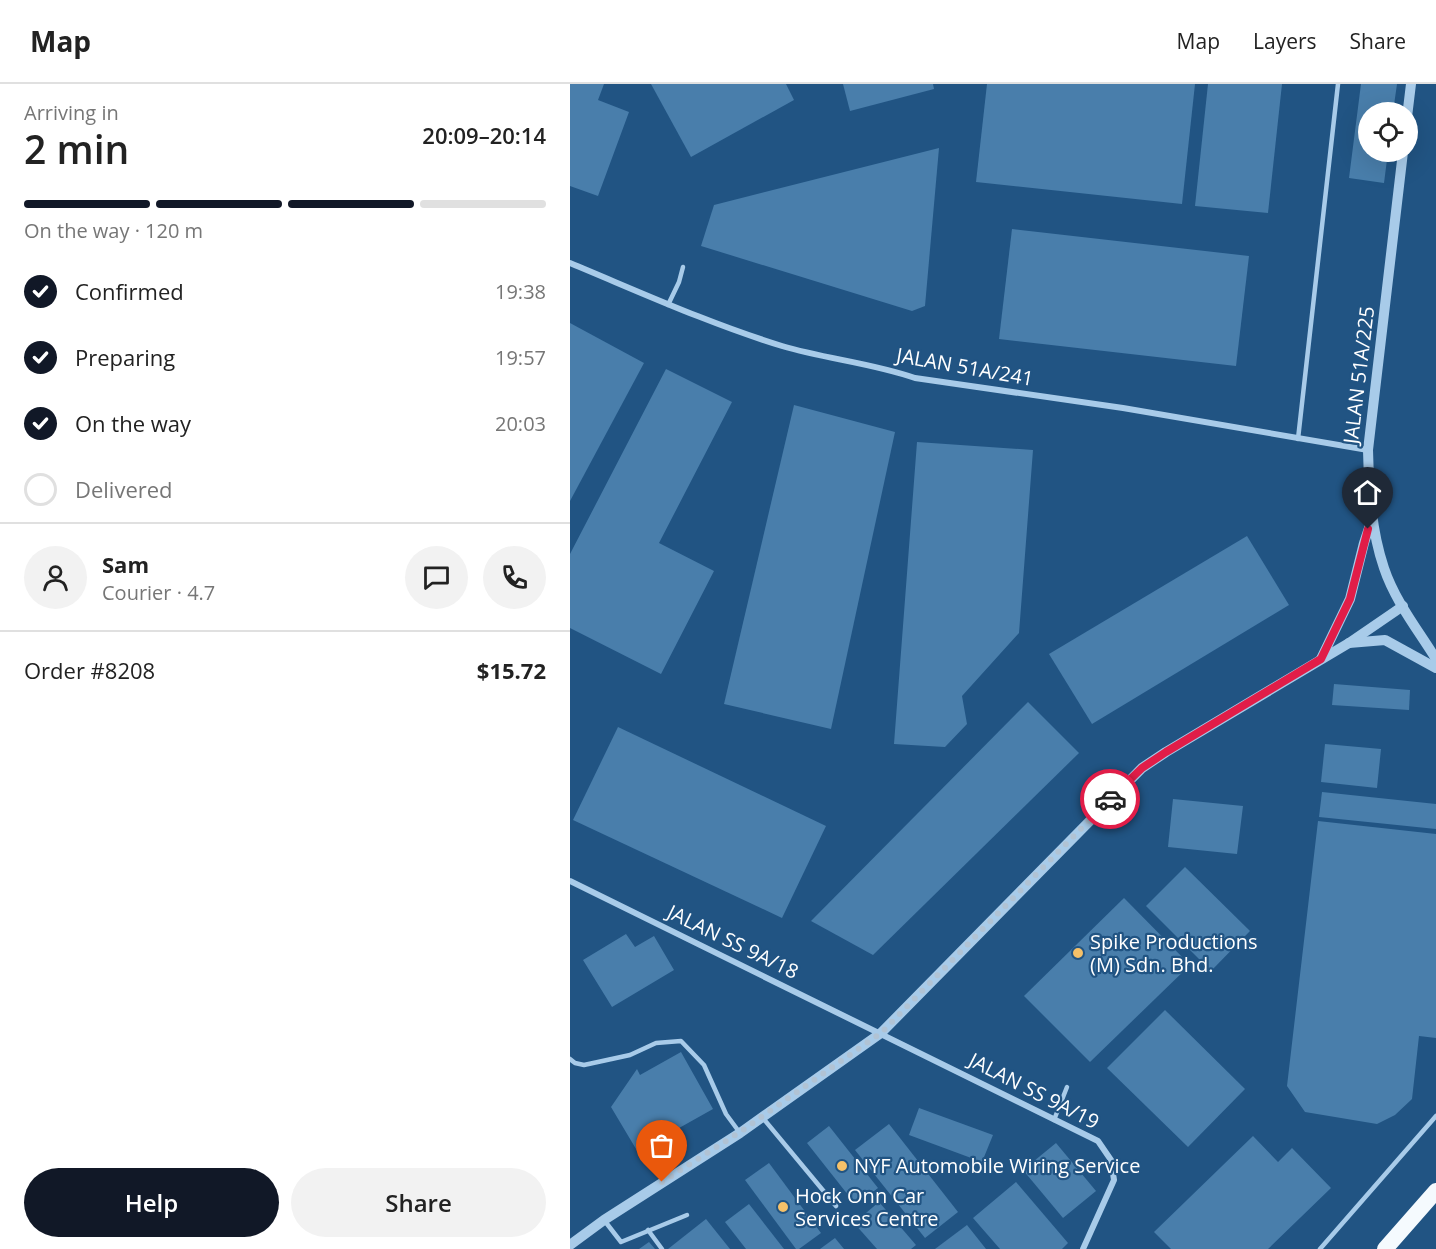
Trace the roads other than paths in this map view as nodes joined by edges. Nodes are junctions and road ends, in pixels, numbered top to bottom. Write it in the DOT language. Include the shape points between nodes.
graph roads {
  1 [pos="1338,84"];
  2 [pos="1411,84"];
  3 [pos="1409,102"];
  4 [pos="1402,162"];
  5 [pos="570,263"];
  6 [pos="683,267"];
  7 [pos="668,304"];
  8 [pos="1298,440"];
  9 [pos="1368,450"];
  10 [pos="1373,516"];
  11 [pos="1403,606"];
  12 [pos="1349,643"];
  13 [pos="1321,659"];
  14 [pos="1436,660"];
  15 [pos="1436,668"];
  16 [pos="570,880"];
  17 [pos="881,1033"];
  18 [pos="570,1059"];
  19 [pos="1067,1087"];
  20 [pos="1436,1116"];
  21 [pos="762,1117"];
  22 [pos="1054,1120"];
  23 [pos="740,1132"];
  24 [pos="1436,1191"];
  25 [pos="836,1206"];
  26 [pos="687,1215"];
  27 [pos="604,1220"];
  28 [pos="648,1230"];
  29 [pos="570,1245"];
  30 [pos="662,1249"];
  31 [pos="1083,1249"];
  32 [pos="1320,1249"];
  33 [pos="1385,1249"];
  1 -- 8 [label="lane"];
  2 -- 3 [label="street"];
  4 -- 9 [label="street, JALAN 51A/225"];
  5 -- 7 [label="street, JALAN 51A/241"];
  6 -- 7 [label="lane"];
  7 -- 8 [label="street, JALAN 51A/241" via="784,347 915,378 1124,408"];
  8 -- 9 [label="street, JALAN 51A/241"];
  9 -- 10 [label="street, JALAN 51A/225"];
  10 -- 11 [label="street, JALAN 51A/225" via="1385,570"];
  10 -- 13 [label="street" via="1350,599"];
  11 -- 12 [label="street"];
  11 -- 14 [label="street, JALAN 51A/225"];
  12 -- 13 [label="street"];
  12 -- 15 [label="street" via="1385,640"];
  13 -- 17 [label="street" via="1142,768"];
  16 -- 17 [label="street, JALAN SS 9A/18"];
  17 -- 21 [label="street"];
  17 -- 22 [label="street, JALAN SS 9A/19"];
  18 -- 23 [label="lane" via="584,1065 630,1055 656,1043 681,1041 704,1065 726,1114"];
  19 -- 22 [label="lane"];
  20 -- 32 [label="lane"];
  21 -- 23 [label="street"];
  21 -- 25 [label="lane"];
  22 -- 31 [label="street, JALAN SS 9A/19" via="1098,1141 1111,1160 1114,1180"];
  23 -- 27 [label="street"];
  24 -- 33 [label="highway"];
  26 -- 28 [label="lane"];
  27 -- 28 [label="lane" via="621,1242"];
  27 -- 29 [label="street"];
  28 -- 30 [label="lane"];
}
